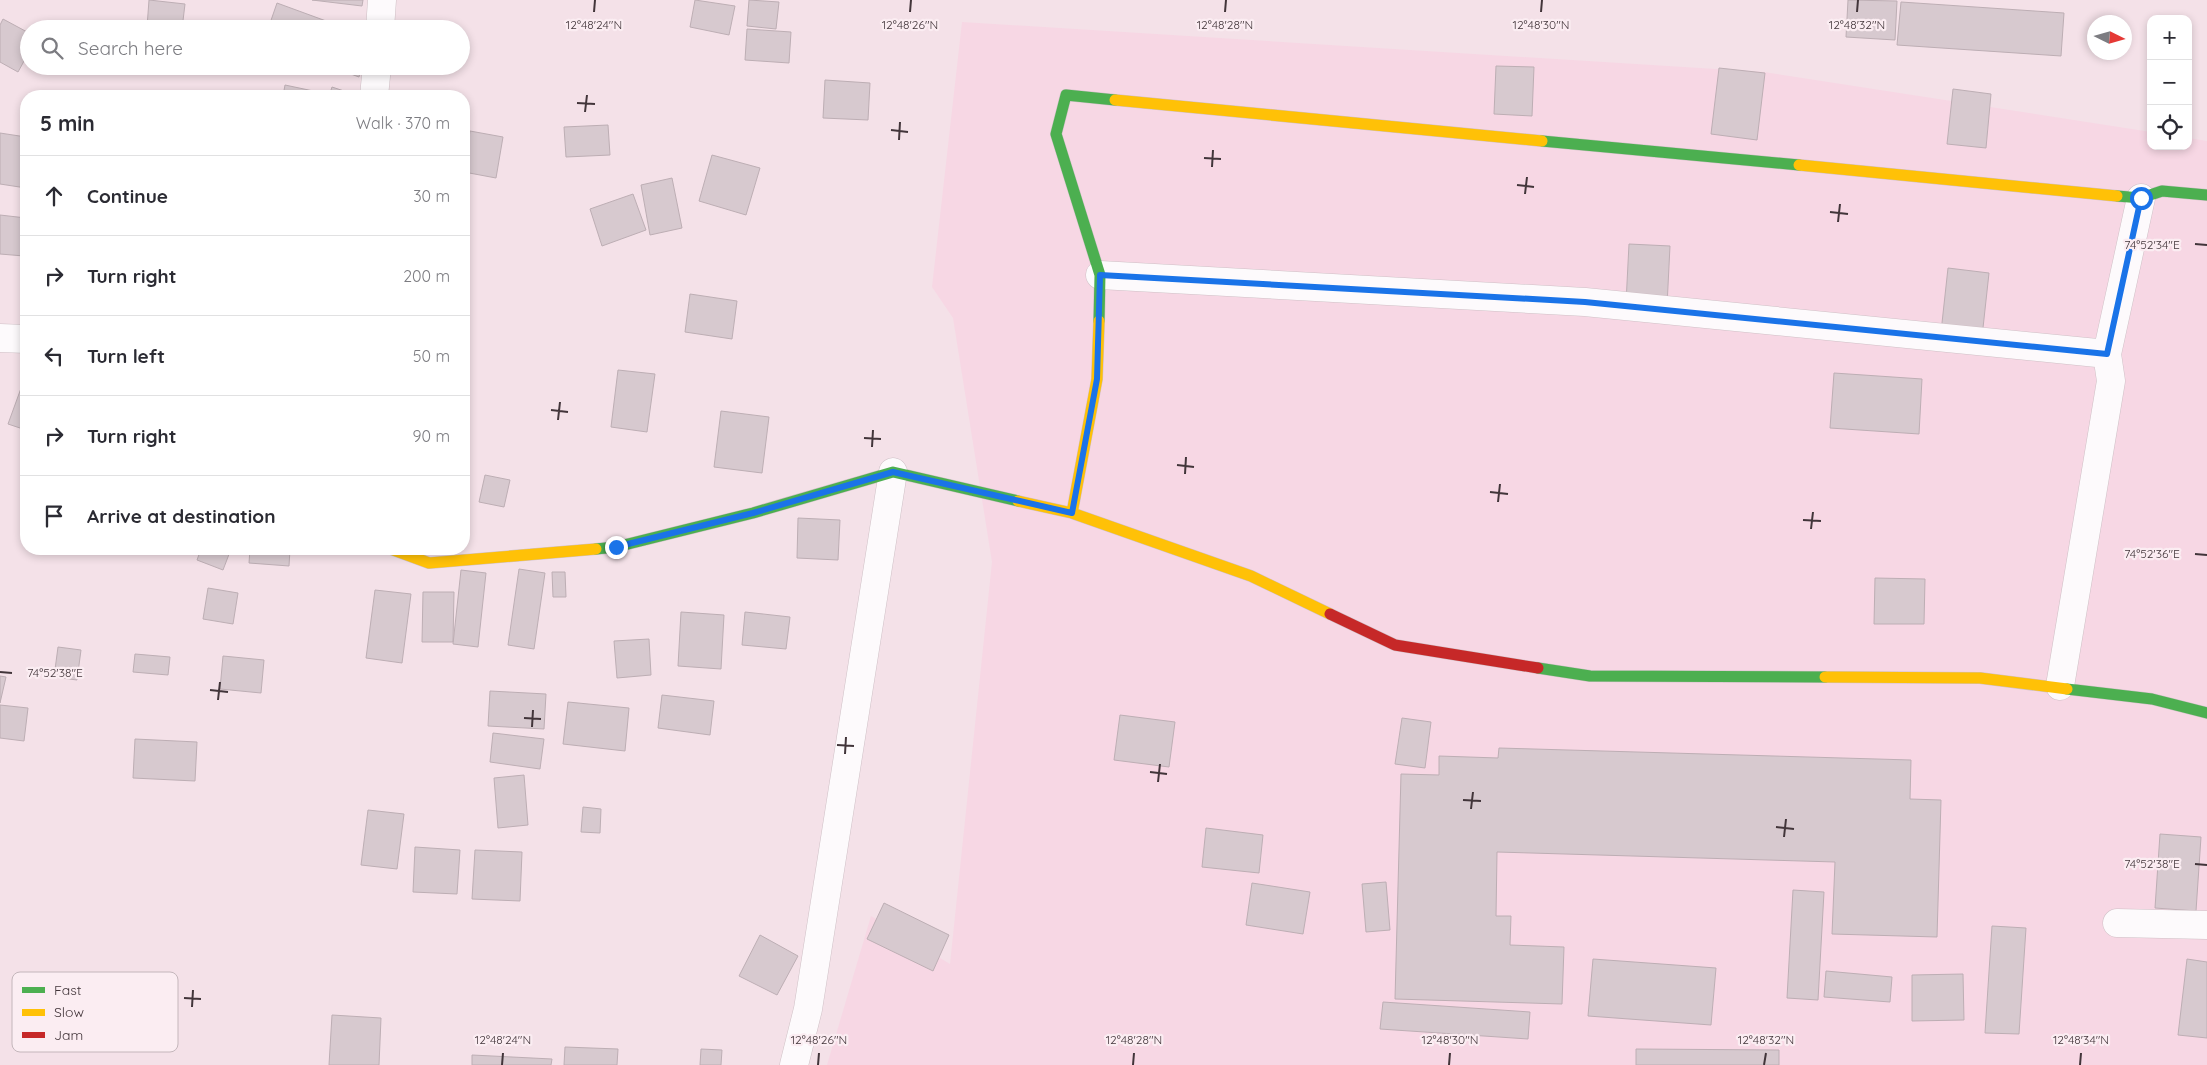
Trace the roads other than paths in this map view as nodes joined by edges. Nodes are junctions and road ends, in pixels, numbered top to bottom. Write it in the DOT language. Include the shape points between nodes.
graph roads {
  1 [pos="382,0"];
  2 [pos="381,20"];
  3 [pos="376,75"];
  4 [pos="375,90"];
  5 [pos="2207,195"];
  6 [pos="2141,198"];
  7 [pos="1100,275"];
  8 [pos="0,338"];
  9 [pos="20,339"];
  10 [pos="2107,354"];
  11 [pos="893,472"];
  12 [pos="1072,513"];
  13 [pos="407,555"];
  14 [pos="2060,686"];
  15 [pos="2207,713"];
  16 [pos="2117,923"];
  17 [pos="2207,925"];
  18 [pos="794,1065"];
  1 -- 2 [label="street"];
  3 -- 4 [label="street"];
  5 -- 6 [label="street" via="2162,191"];
  6 -- 7 [label="street" via="1066,95 1056,134"];
  6 -- 10 [label="street"];
  7 -- 10 [label="street" via="1585,302"];
  7 -- 12 [label="street" via="1097,379"];
  8 -- 9 [label="street"];
  10 -- 14 [label="street" via="2111,381"];
  11 -- 12 [label="street"];
  11 -- 13 [label="street" via="753,513 616,547 429,563"];
  11 -- 18 [label="street" via="808,1009"];
  12 -- 14 [label="street" via="1251,576 1395,645 1590,676 1980,678"];
  14 -- 15 [label="street" via="2152,699"];
  16 -- 17 [label="street"];
}
